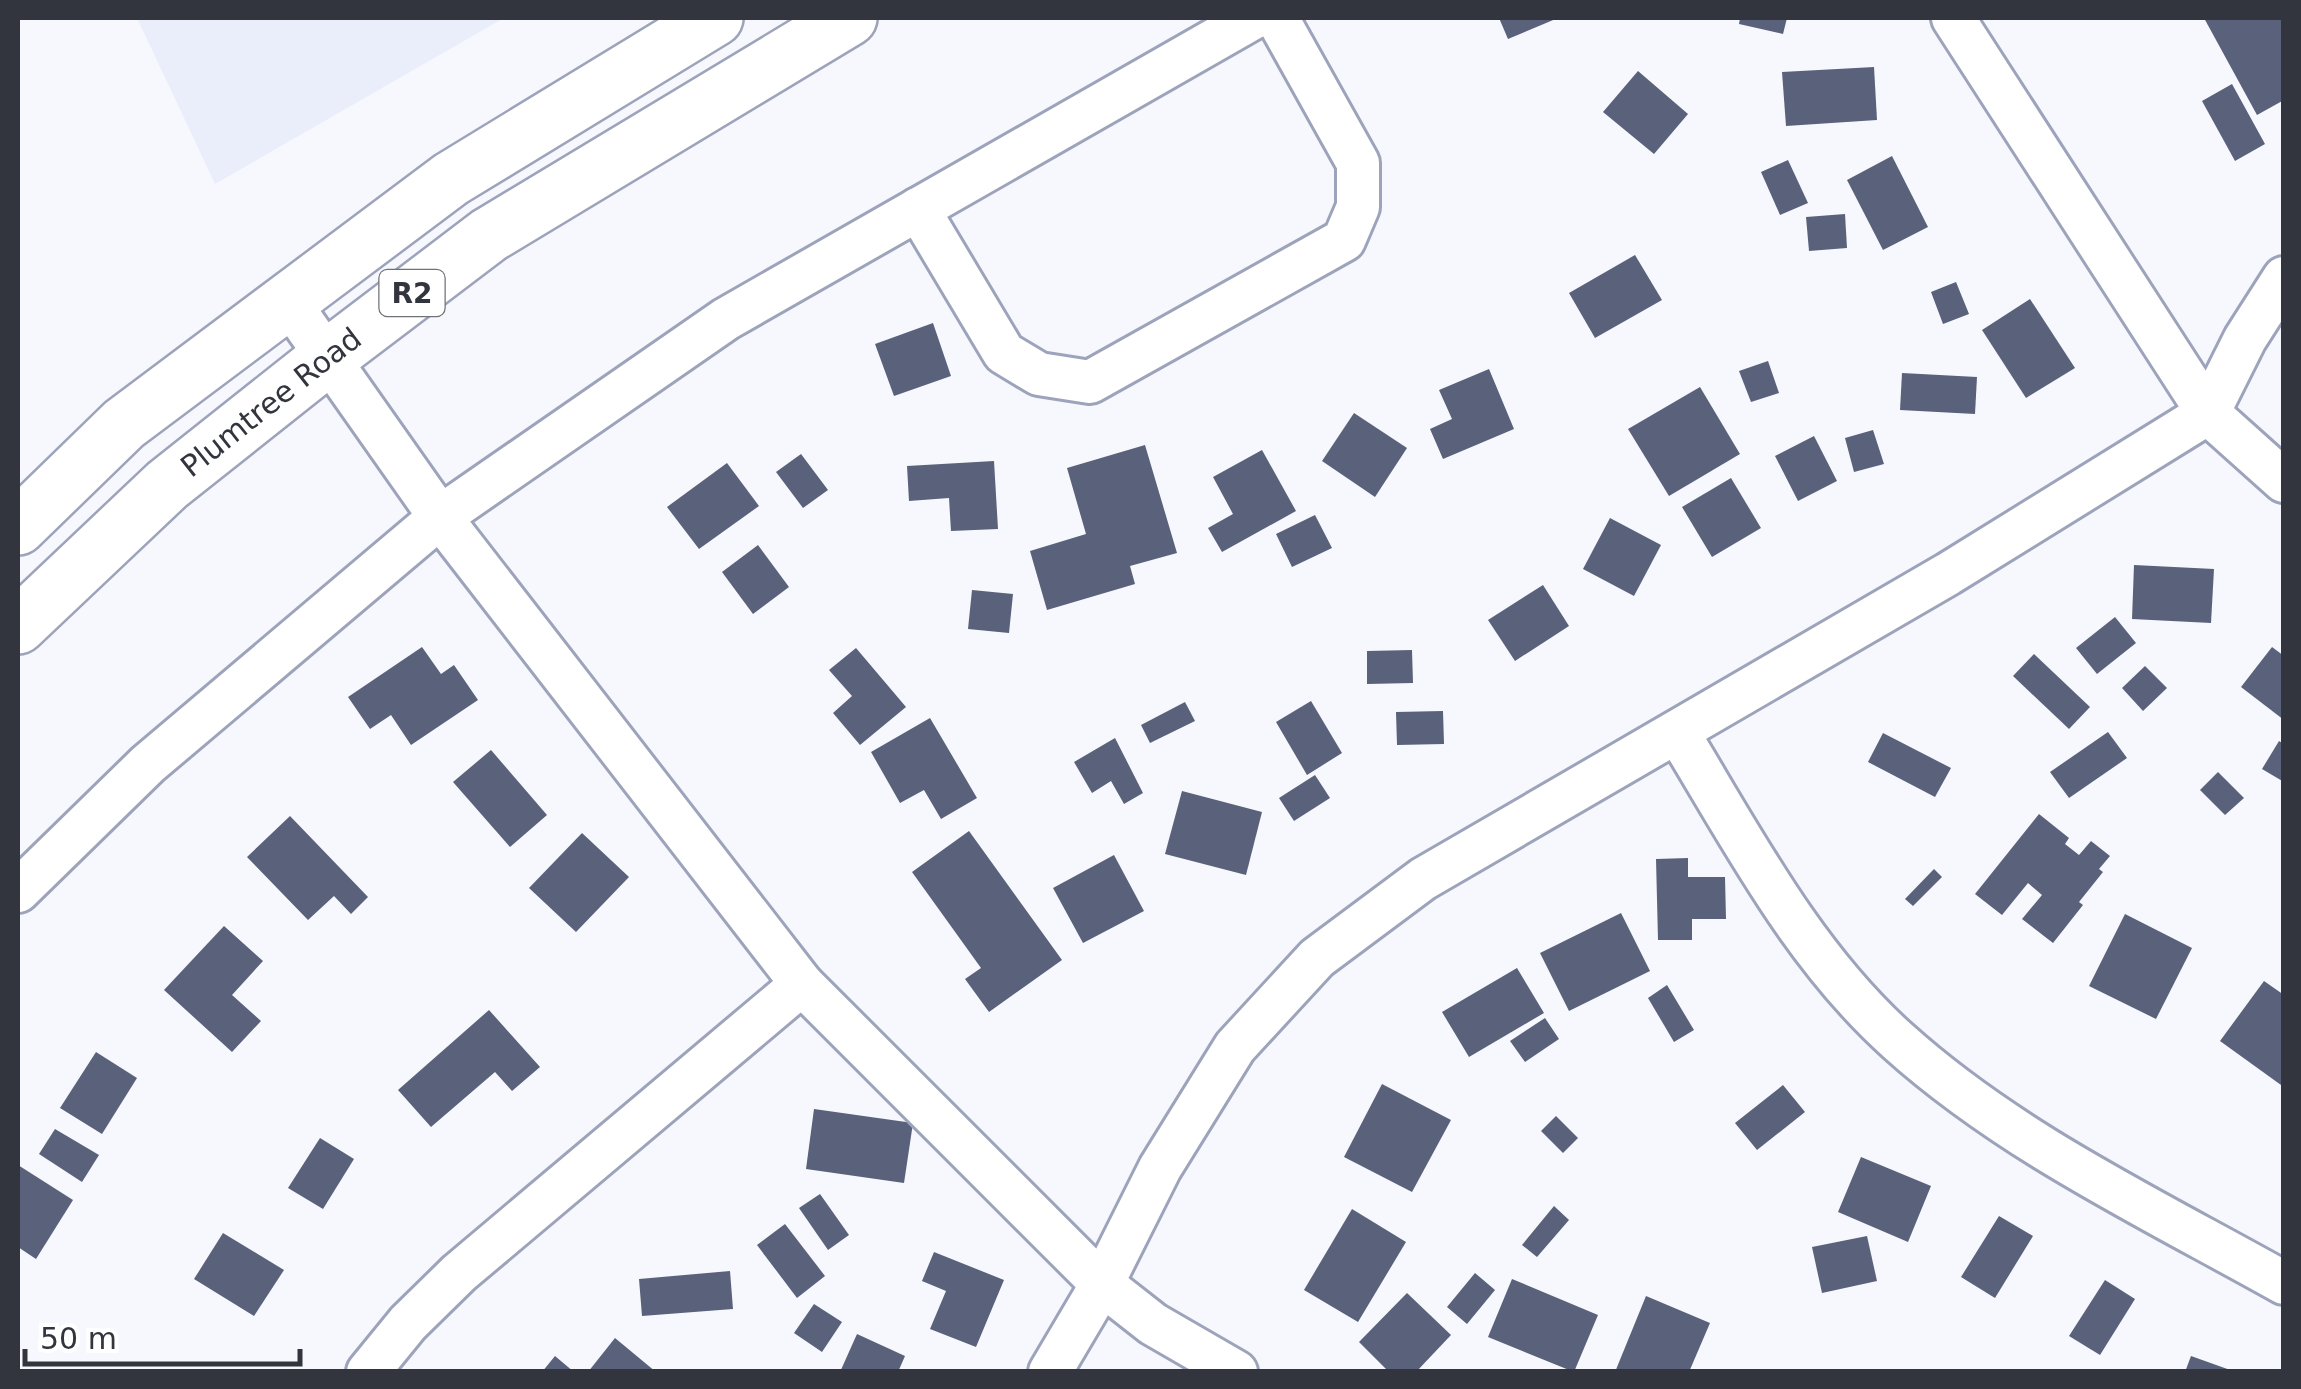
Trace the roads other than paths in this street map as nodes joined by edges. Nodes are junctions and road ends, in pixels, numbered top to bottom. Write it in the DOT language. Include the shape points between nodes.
graph roads {
  1 [pos="714,18"];
  2 [pos="850,18"];
  3 [pos="1253,18"];
  4 [pos="1276,18"];
  5 [pos="1953,18"];
  6 [pos="918,209"];
  7 [pos="2284,278"];
  8 [pos="288,301"];
  9 [pos="326,358"];
  10 [pos="2208,413"];
  11 [pos="2284,481"];
  12 [pos="440,516"];
  13 [pos="18,527"];
  14 [pos="18,626"];
  15 [pos="1678,733"];
  16 [pos="18,891"];
  17 [pos="802,984"];
  18 [pos="2284,1282"];
  19 [pos="1102,1284"];
  20 [pos="368,1372"];
  21 [pos="1050,1372"];
  22 [pos="1236,1372"];
  1 -- 8 [label="highway, R2" via="451,179"];
  2 -- 9 [label="highway, Plumtree Road / R2" via="489,236"];
  3 -- 6 [label="street"];
  4 -- 6 [label="street" via="1358,162 1358,207 1344,240 1090,382 1039,374 1004,353"];
  5 -- 10 [label="street"];
  6 -- 12 [label="street" via="726,319"];
  7 -- 10 [label="street"];
  8 -- 9 [label="street"];
  8 -- 13 [label="highway, R2" via="124,424"];
  9 -- 12 [label="street"];
  9 -- 14 [label="highway, Plumtree Road / R2" via="166,485"];
  10 -- 11 [label="street"];
  10 -- 15 [label="street"];
  12 -- 16 [label="street" via="148,764"];
  12 -- 17 [label="street"];
  15 -- 18 [label="street" via="1779,899 1832,971 1897,1041 1995,1118"];
  15 -- 19 [label="street" via="1423,878 1317,958 1235,1047 1160,1168"];
  17 -- 19 [label="street"];
  17 -- 20 [label="street" via="459,1273"];
  19 -- 21 [label="street"];
  19 -- 22 [label="street" via="1153,1324"];
}
